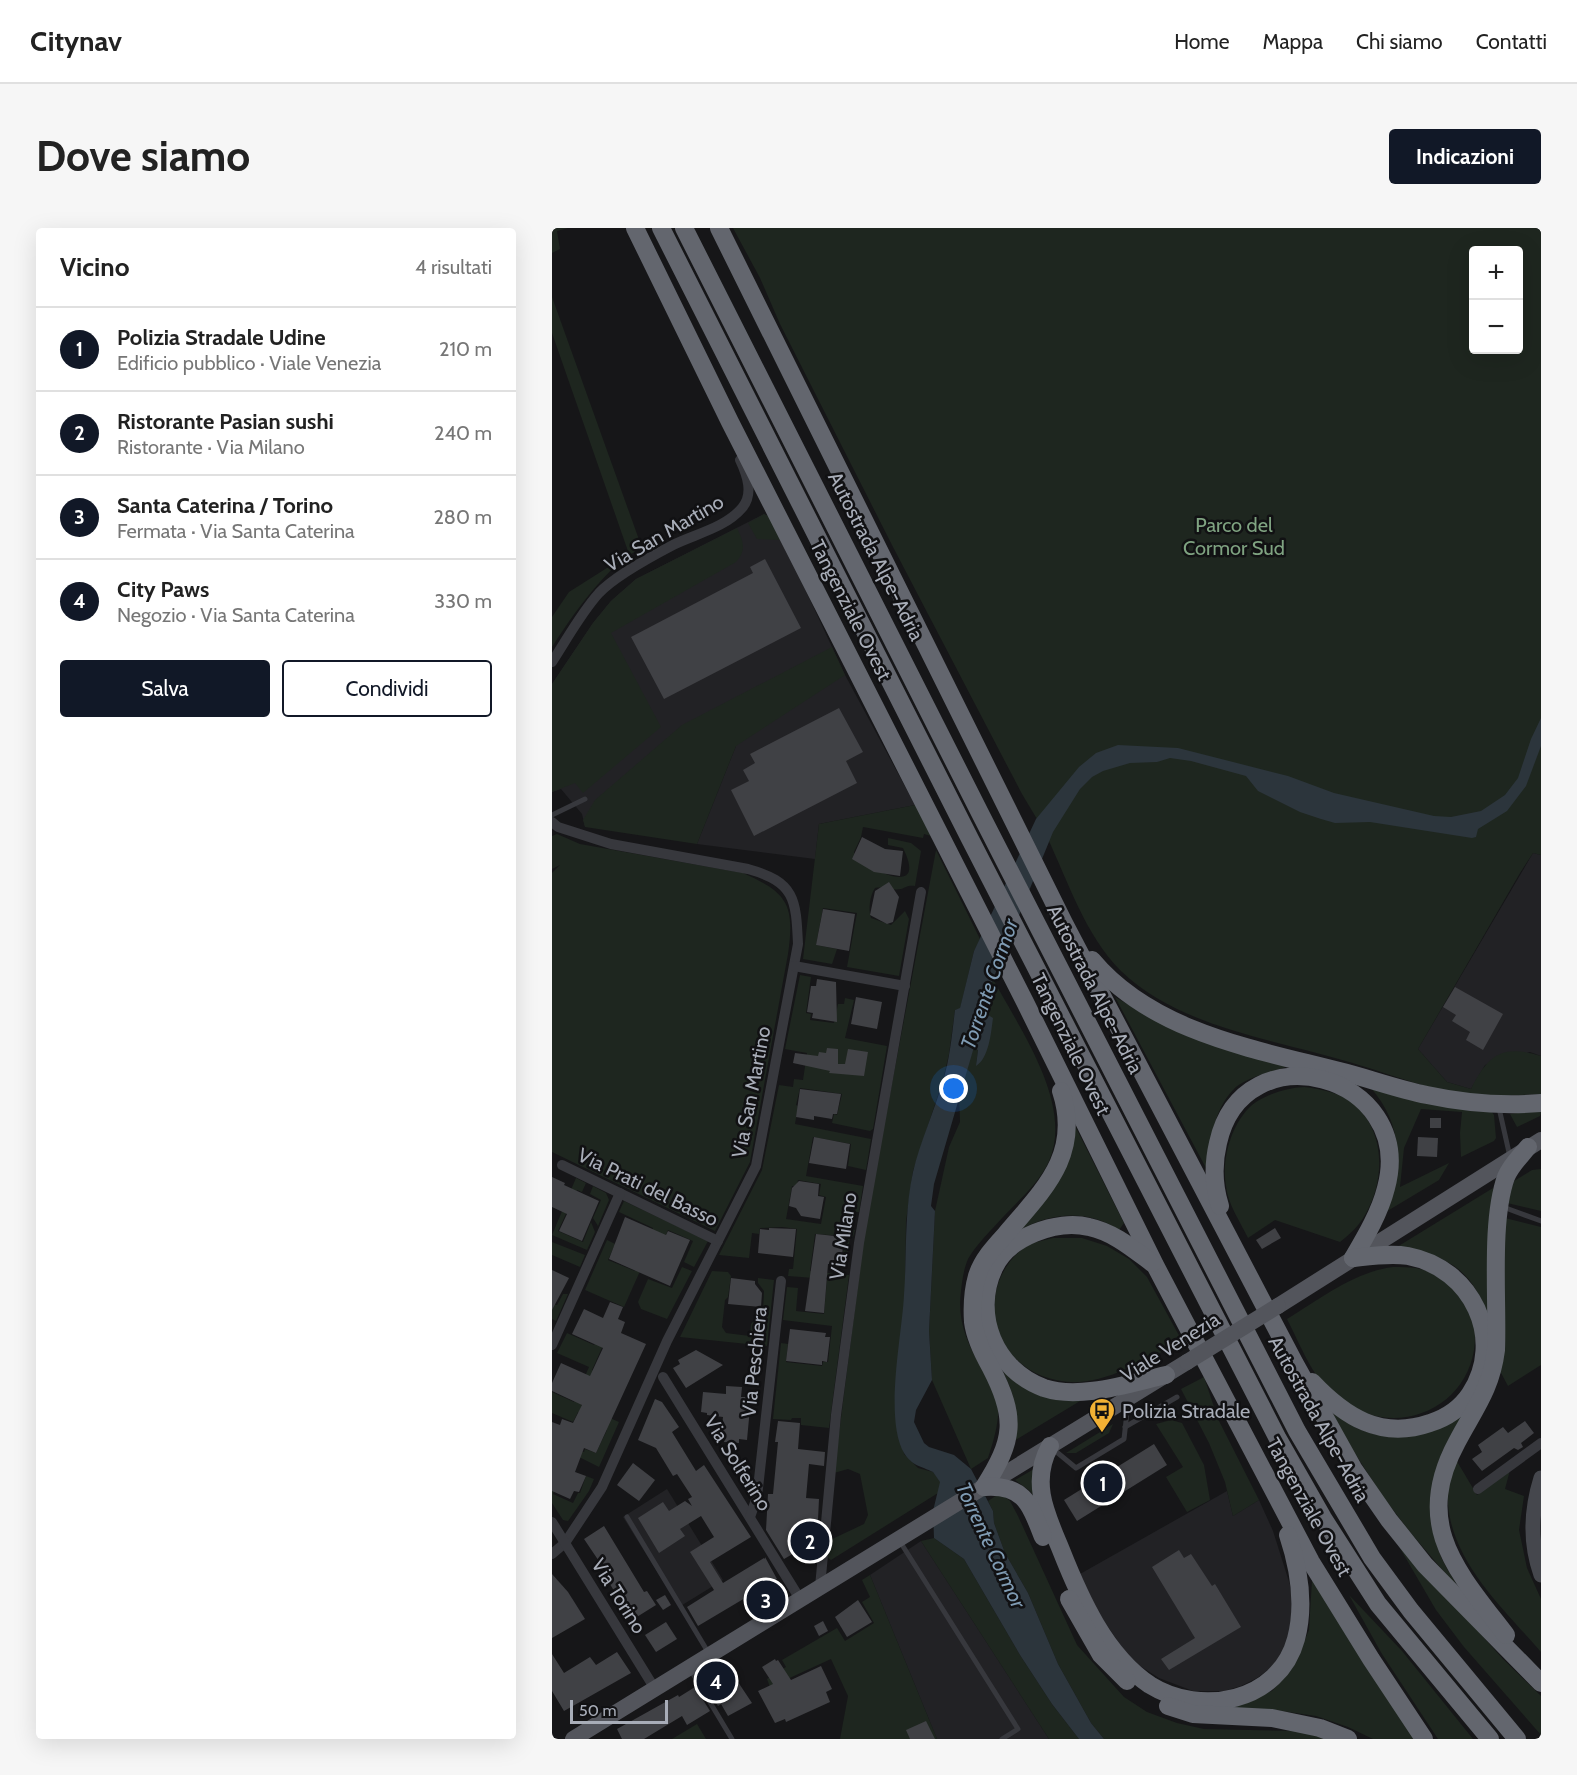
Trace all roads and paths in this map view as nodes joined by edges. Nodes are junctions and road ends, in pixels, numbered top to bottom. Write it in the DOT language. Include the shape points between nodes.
graph roads {
  1 [pos="635,228"];
  2 [pos="661,228"];
  3 [pos="684,228"];
  4 [pos="718,228"];
  5 [pos="725,228"];
  6 [pos="732,255"];
  7 [pos="730,422"];
  8 [pos="552,662"];
  9 [pos="585,799"];
  10 [pos="552,814"];
  11 [pos="552,822"];
  12 [pos="921,892"];
  13 [pos="1064,923"];
  14 [pos="794,966"];
  15 [pos="904,986"];
  16 [pos="1043,1039"];
  17 [pos="1541,1103"];
  18 [pos="1498,1104"];
  19 [pos="1535,1144"];
  20 [pos="1510,1159"];
  21 [pos="562,1165"];
  22 [pos="620,1193"];
  23 [pos="1500,1205"];
  24 [pos="1541,1221"];
  25 [pos="718,1241"];
  26 [pos="1353,1258"];
  27 [pos="1241,1260"];
  28 [pos="1155,1265"];
  29 [pos="781,1281"];
  30 [pos="552,1346"];
  31 [pos="1295,1364"];
  32 [pos="1166,1375"];
  33 [pos="663,1377"];
  34 [pos="1129,1397"];
  35 [pos="1177,1397"];
  36 [pos="1125,1427"];
  37 [pos="1541,1443"];
  38 [pos="1050,1446"];
  39 [pos="1266,1478"];
  40 [pos="1541,1478"];
  41 [pos="982,1487"];
  42 [pos="1478,1489"];
  43 [pos="627,1517"];
  44 [pos="750,1517"];
  45 [pos="552,1522"];
  46 [pos="898,1539"];
  47 [pos="565,1543"];
  48 [pos="552,1554"];
  49 [pos="1541,1575"];
  50 [pos="820,1587"];
  51 [pos="800,1599"];
  52 [pos="710,1655"];
  53 [pos="689,1668"];
  54 [pos="1541,1682"];
  55 [pos="655,1689"];
  56 [pos="573,1739"];
  57 [pos="732,1739"];
  58 [pos="1002,1739"];
  59 [pos="1348,1739"];
  60 [pos="1424,1739"];
  61 [pos="1490,1739"];
  62 [pos="1517,1739"];
  1 -- 7 [label="highway, Tangenziale Ovest"];
  2 -- 61 [label="highway" via="1273,1429 1378,1604"];
  3 -- 62 [label="highway, Autostrada Alpe-Adria" via="1292,1421 1372,1558"];
  4 -- 6 [label="highway"];
  5 -- 6 [label="lane"];
  6 -- 13 [label="highway"];
  7 -- 8 [label="street, Via San Martino" via="748,481 747,500 742,508 612,583 591,604"];
  7 -- 16 [label="highway, Tangenziale Ovest"];
  9 -- 10 [label="lane"];
  11 -- 14 [label="street, Via San Martino" via="611,844 766,874 782,884 793,899 798,944"];
  12 -- 15 [label="street, Via Milano"];
  13 -- 18 [label="highway" via="1106,976 1135,999 1202,1032 1427,1095"];
  13 -- 27 [label="highway"];
  14 -- 15 [label="street"];
  14 -- 25 [label="street, Via San Martino" via="756,1166"];
  15 -- 50 [label="street, Via Milano" via="859,1243 836,1415"];
  16 -- 28 [label="highway, Tangenziale Ovest"];
  16 -- 41 [label="highway" via="1065,1102 1063,1156 1043,1190 990,1252 977,1276 973,1323 1009,1414 1005,1448"];
  17 -- 18 [label="highway"];
  18 -- 20 [label="lane"];
  19 -- 20 [label="main road, Viale Venezia"];
  19 -- 23 [label="highway" via="1512,1164"];
  20 -- 26 [label="main road, Viale Venezia"];
  21 -- 22 [label="street, Via Prati del Basso"];
  22 -- 25 [label="street, Via Prati del Basso"];
  22 -- 30 [label="street"];
  23 -- 24 [label="lane"];
  23 -- 54 [label="highway" via="1493,1370 1488,1388 1448,1461 1438,1515 1448,1552 1463,1579"];
  25 -- 47 [label="street, Via San Martino" via="659,1357 602,1487"];
  26 -- 27 [label="highway" via="1387,1187 1389,1146 1383,1128 1360,1096 1326,1079 1306,1076 1260,1085 1237,1104 1220,1133 1214,1170 1216,1192"];
  26 -- 31 [label="highway" via="1407,1256 1440,1268 1456,1279 1471,1297 1484,1332 1481,1367 1469,1395 1450,1414 1434,1422 1385,1429 1353,1417 1325,1396"];
  26 -- 32 [label="main road, Viale Venezia, bridge"];
  27 -- 31 [label="highway"];
  28 -- 32 [label="highway" via="1117,1238 1087,1226 1046,1228 1026,1236 994,1266 987,1287 986,1313 990,1334 1002,1359 1044,1388 1090,1391"];
  28 -- 39 [label="highway, Tangenziale Ovest"];
  29 -- 44 [label="street, Via Peschiera" via="757,1497"];
  31 -- 54 [label="highway" via="1353,1468 1389,1520 1425,1565"];
  32 -- 34 [label="main road, Viale Venezia"];
  33 -- 44 [label="street, Via Solferino"];
  34 -- 36 [label="lane"];
  34 -- 38 [label="main road, Viale Venezia"];
  35 -- 36 [label="lane"];
  36 -- 38 [label="lane" via="1124,1439 1076,1468"];
  37 -- 42 [label="street"];
  38 -- 39 [label="highway" via="1040,1467 1041,1493 1078,1592 1112,1647 1148,1683 1166,1694 1207,1703 1250,1694 1280,1669 1296,1641 1298,1571"];
  38 -- 41 [label="main road, Viale Venezia"];
  39 -- 60 [label="highway, Tangenziale Ovest" via="1311,1562"];
  40 -- 49 [label="street" via="1534,1504 1534,1547"];
  41 -- 46 [label="main road, Viale Venezia"];
  41 -- 59 [label="highway" via="1006,1487 1028,1502 1070,1602 1087,1632 1101,1655 1136,1689 1165,1706 1193,1714 1272,1718 1320,1728"];
  43 -- 52 [label="lane"];
  44 -- 51 [label="street, Via Solferino"];
  45 -- 47 [label="street, Via Torino"];
  46 -- 50 [label="main road, Viale Venezia"];
  46 -- 58 [label="lane" via="1018,1729"];
  47 -- 48 [label="street, Via San Martino"];
  47 -- 55 [label="street, Via Torino"];
  50 -- 51 [label="main road, Viale Venezia"];
  51 -- 52 [label="main road, Viale Venezia"];
  52 -- 53 [label="main road, Viale Venezia"];
  53 -- 55 [label="main road, Viale Venezia"];
  53 -- 57 [label="lane"];
  55 -- 56 [label="main road, Viale Venezia"];
}
